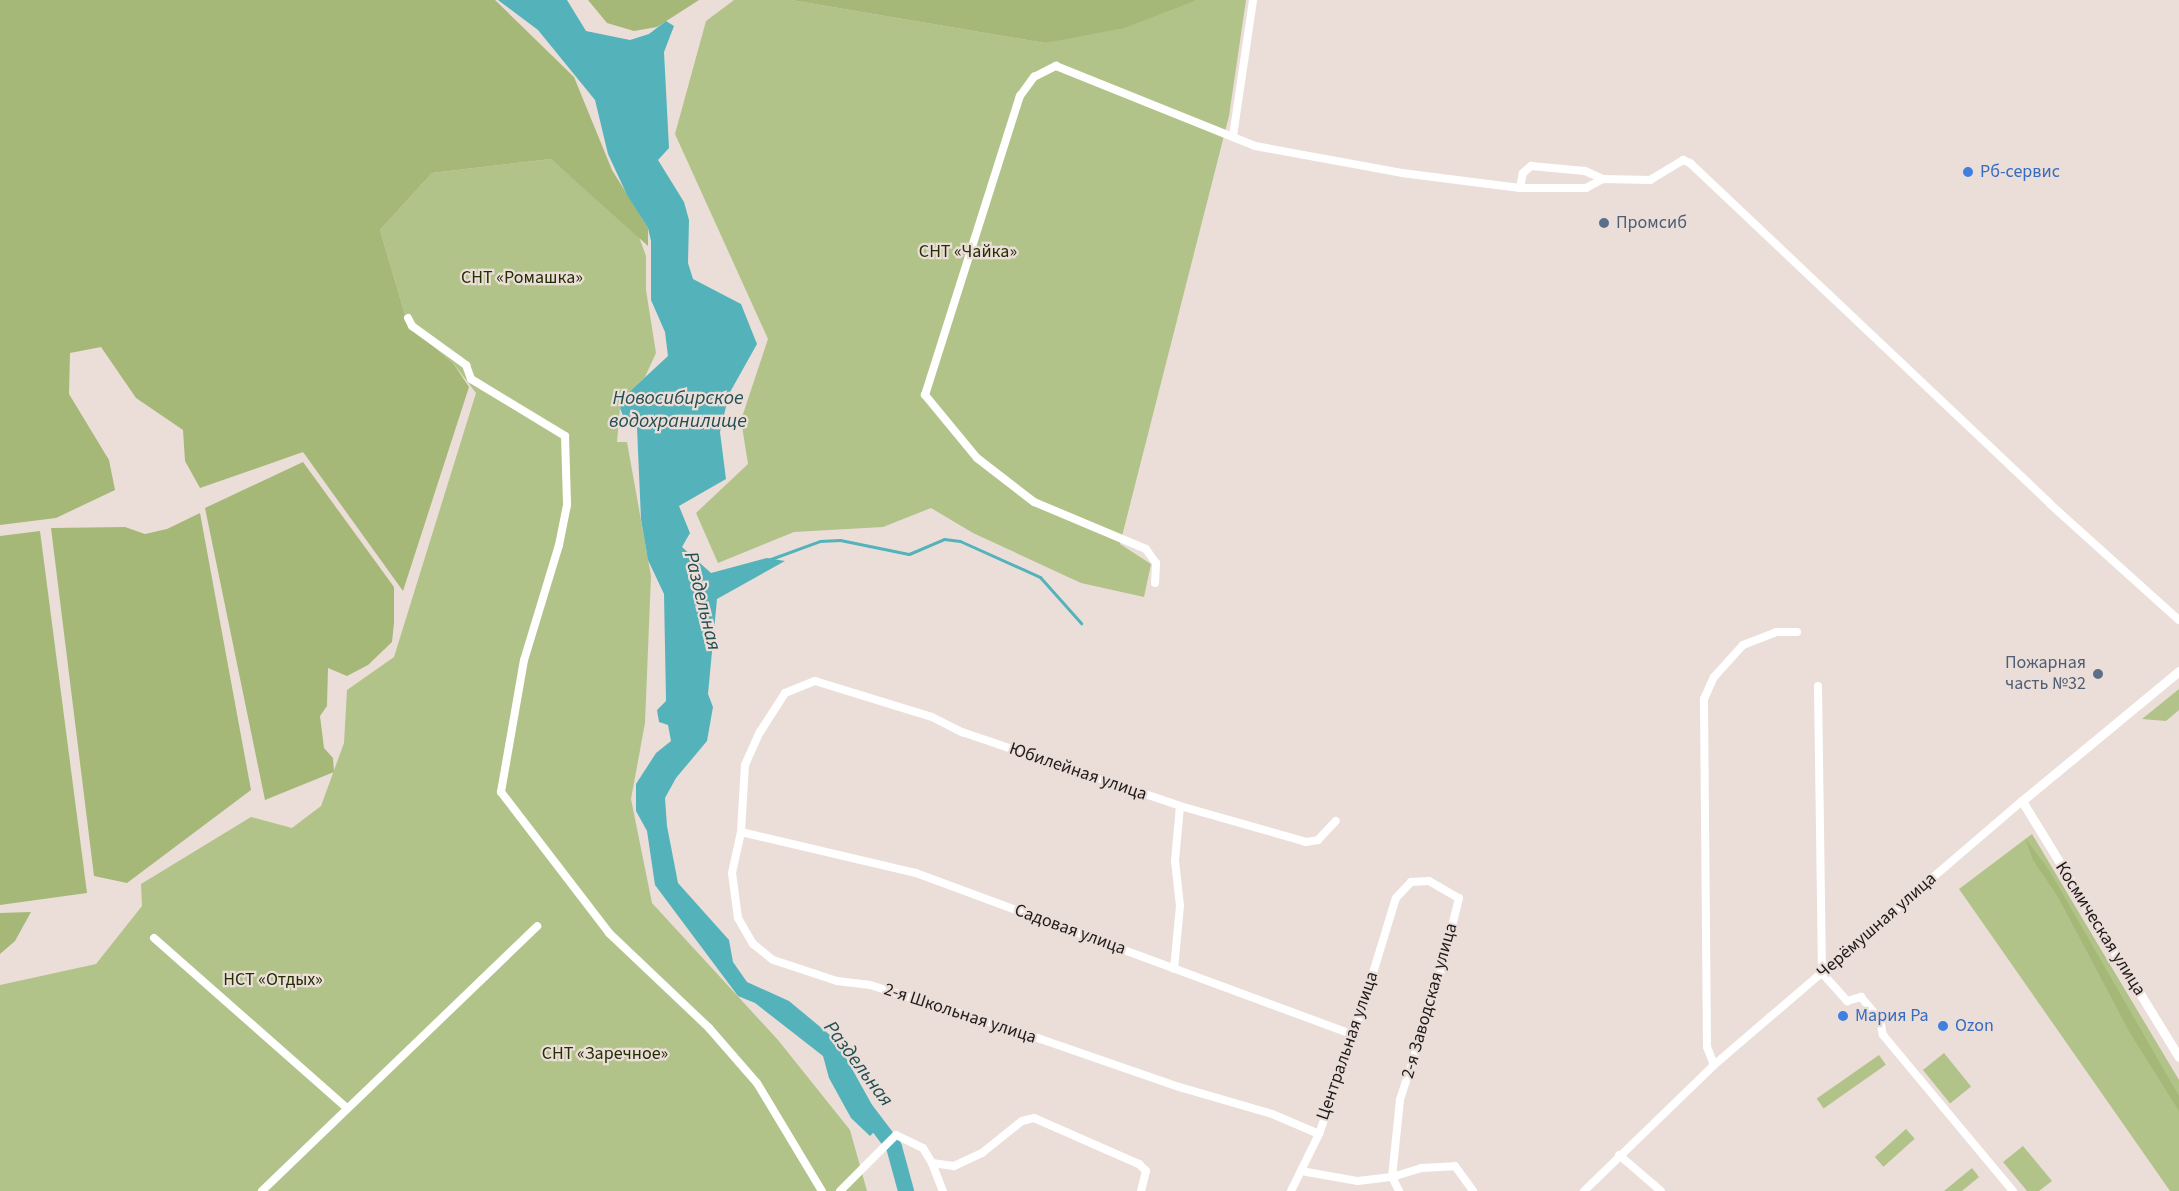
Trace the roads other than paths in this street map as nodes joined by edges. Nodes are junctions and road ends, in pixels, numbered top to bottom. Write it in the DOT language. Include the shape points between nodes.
graph roads {
  1 [pos="1253,0"];
  2 [pos="1233,136"];
  3 [pos="1604,179"];
  4 [pos="1520,188"];
  5 [pos="408,318"];
  6 [pos="1155,583"];
  7 [pos="2179,620"];
  8 [pos="1797,632"];
  9 [pos="2179,671"];
  10 [pos="815,681"];
  11 [pos="1818,686"];
  12 [pos="2022,801"];
  13 [pos="1180,806"];
  14 [pos="1336,821"];
  15 [pos="741,832"];
  16 [pos="1396,898"];
  17 [pos="537,926"];
  18 [pos="154,938"];
  19 [pos="1174,969"];
  20 [pos="1822,973"];
  21 [pos="1354,1035"];
  22 [pos="2179,1057"];
  23 [pos="1714,1065"];
  24 [pos="347,1108"];
  25 [pos="1318,1134"];
  26 [pos="1619,1155"];
  27 [pos="932,1162"];
  28 [pos="1301,1171"];
  29 [pos="1392,1177"];
  30 [pos="262,1191"];
  31 [pos="822,1191"];
  32 [pos="840,1191"];
  33 [pos="943,1191"];
  34 [pos="1141,1191"];
  35 [pos="1291,1191"];
  36 [pos="1399,1191"];
  37 [pos="1473,1191"];
  38 [pos="1584,1191"];
  39 [pos="1661,1191"];
  40 [pos="2013,1191"];
  1 -- 2 [label="street"];
  2 -- 4 [label="street" via="1255,146 1402,173"];
  2 -- 6 [label="street" via="1056,66 1034,77 1020,96 925,395 977,458 1034,502 1146,549 1156,563"];
  3 -- 4 [label="street" via="1586,188"];
  3 -- 4 [label="street" via="1585,171 1531,166 1523,173"];
  3 -- 7 [label="street" via="1650,180 1683,160 1690,163 2050,504"];
  5 -- 31 [label="street" via="412,326 466,365 471,379 565,436 567,505 560,545 519,684 501,792 609,933 709,1028 758,1083"];
  8 -- 23 [label="street" via="1777,632 1743,645 1714,677 1704,699 1707,1047"];
  9 -- 12 [label="street, Черёмушная улица"];
  10 -- 13 [label="street, Юбилейная улица" via="932,717 962,732"];
  10 -- 15 [label="street, 2-я Школьная улица" via="785,693 760,732 745,765"];
  11 -- 20 [label="street"];
  12 -- 20 [label="street, Черёмушная улица"];
  12 -- 22 [label="street, Космическая улица"];
  13 -- 14 [label="street, Юбилейная улица" via="1306,842 1318,840"];
  13 -- 19 [label="street" via="1175,861 1180,906"];
  15 -- 19 [label="street, Садовая улица" via="916,873"];
  15 -- 25 [label="street, 2-я Школьная улица" via="732,873 738,918 753,944 773,960 837,981 870,985 1020,1032 1179,1087 1272,1114"];
  16 -- 21 [label="street, Центральная улица"];
  16 -- 29 [label="street, 2-я Заводская улица" via="1411,882 1429,880 1459,898 1439,979 1400,1100"];
  17 -- 24 [label="street"];
  18 -- 24 [label="street"];
  19 -- 21 [label="street, Садовая улица"];
  20 -- 23 [label="street, Черёмушная улица"];
  20 -- 40 [label="street" via="1847,1001 1861,997 1880,1020 1883,1035"];
  21 -- 25 [label="street, Центральная улица"];
  23 -- 26 [label="street, Черёмушная улица"];
  24 -- 30 [label="street"];
  25 -- 28 [label="street, Центральная улица"];
  26 -- 38 [label="street, Черёмушная улица"];
  26 -- 39 [label="street"];
  27 -- 32 [label="street" via="924,1148 896,1135"];
  27 -- 33 [label="street"];
  27 -- 34 [label="street" via="954,1166 982,1153 1022,1121 1034,1118 1139,1164 1146,1171"];
  28 -- 29 [label="street" via="1358,1181"];
  28 -- 35 [label="street, Центральная улица"];
  29 -- 36 [label="street"];
  29 -- 37 [label="street" via="1421,1168 1455,1166"];
}
